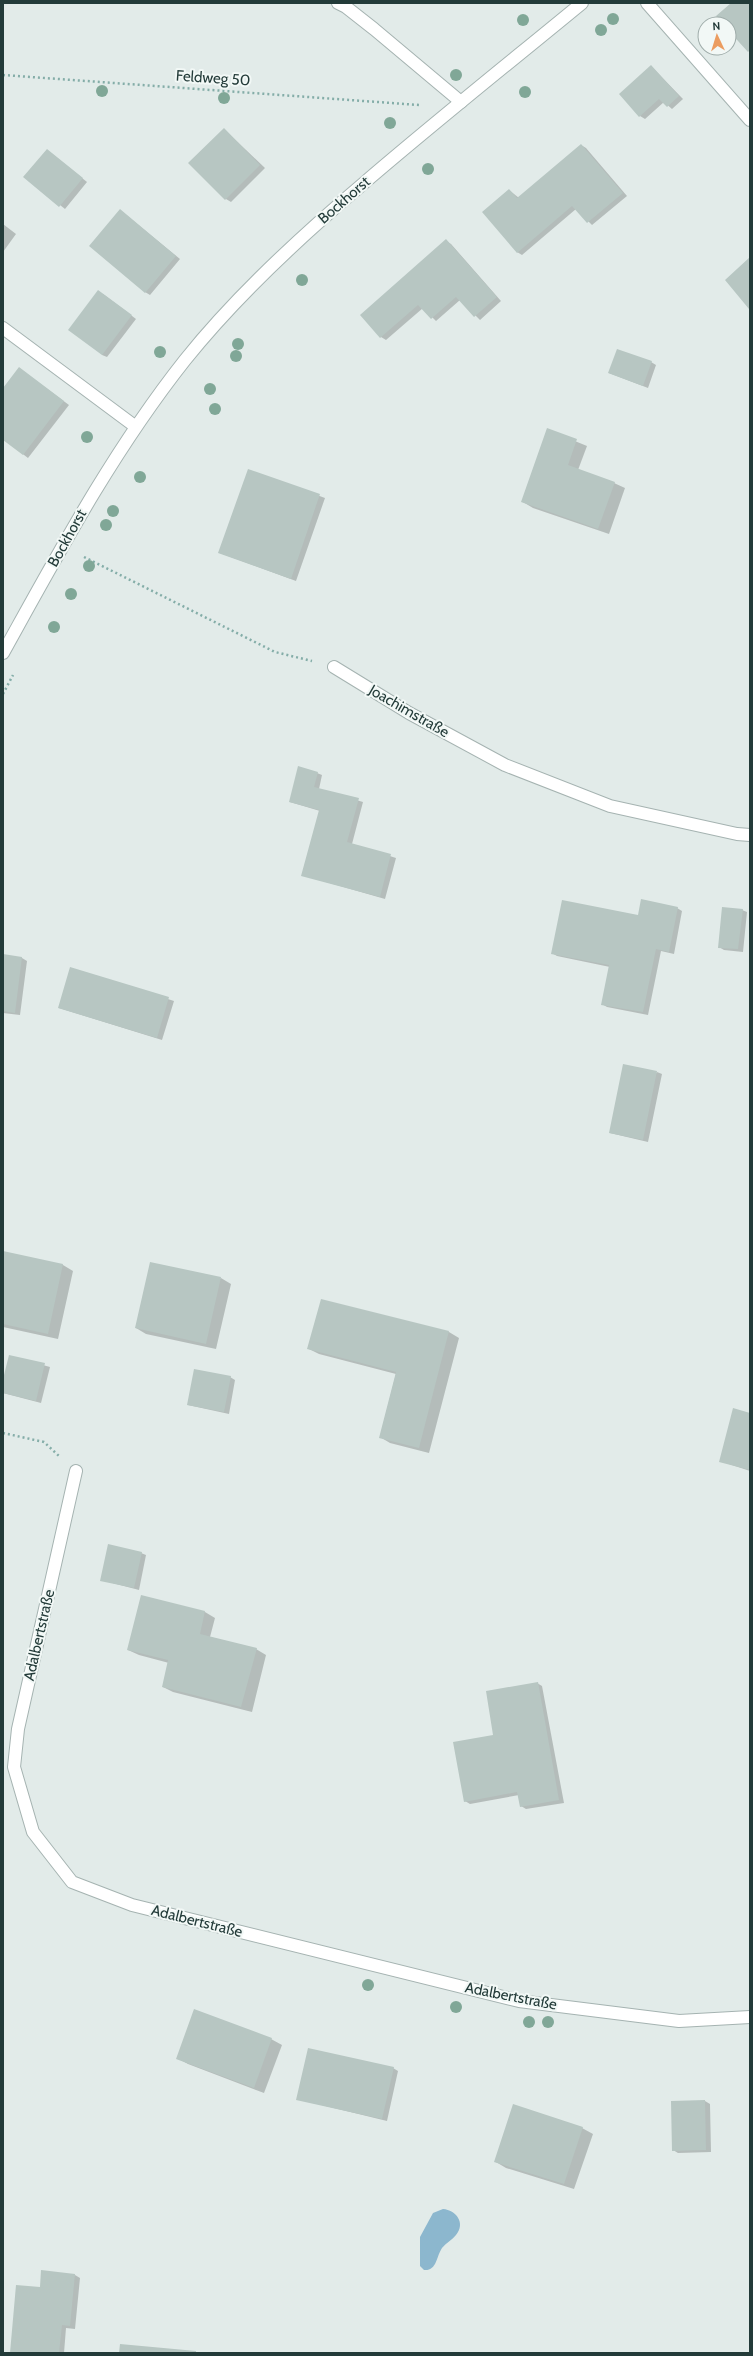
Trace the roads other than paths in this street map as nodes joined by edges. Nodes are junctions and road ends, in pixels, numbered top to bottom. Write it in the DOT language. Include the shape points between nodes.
graph roads {
  1 [pos="338,3"];
  2 [pos="582,3"];
  3 [pos="646,3"];
  4 [pos="461,102"];
  5 [pos="750,120"];
  6 [pos="3,328"];
  7 [pos="136,427"];
  8 [pos="3,653"];
  9 [pos="334,667"];
  10 [pos="750,835"];
  11 [pos="76,1471"];
  12 [pos="750,2018"];
  1 -- 4 [label="street"];
  2 -- 4 [label="street, Bockhorst"];
  3 -- 5 [label="street"];
  4 -- 7 [label="street, Bockhorst" via="288,250 185,360"];
  6 -- 7 [label="street"];
  7 -- 8 [label="street, Bockhorst" via="81,511"];
  9 -- 10 [label="street, Joachimstraße" via="410,713 505,765 610,806"];
  11 -- 12 [label="street, Adalbertstraße" via="18,1729 14,1767 33,1832 72,1882 132,1905 519,2001 679,2021"];
}
